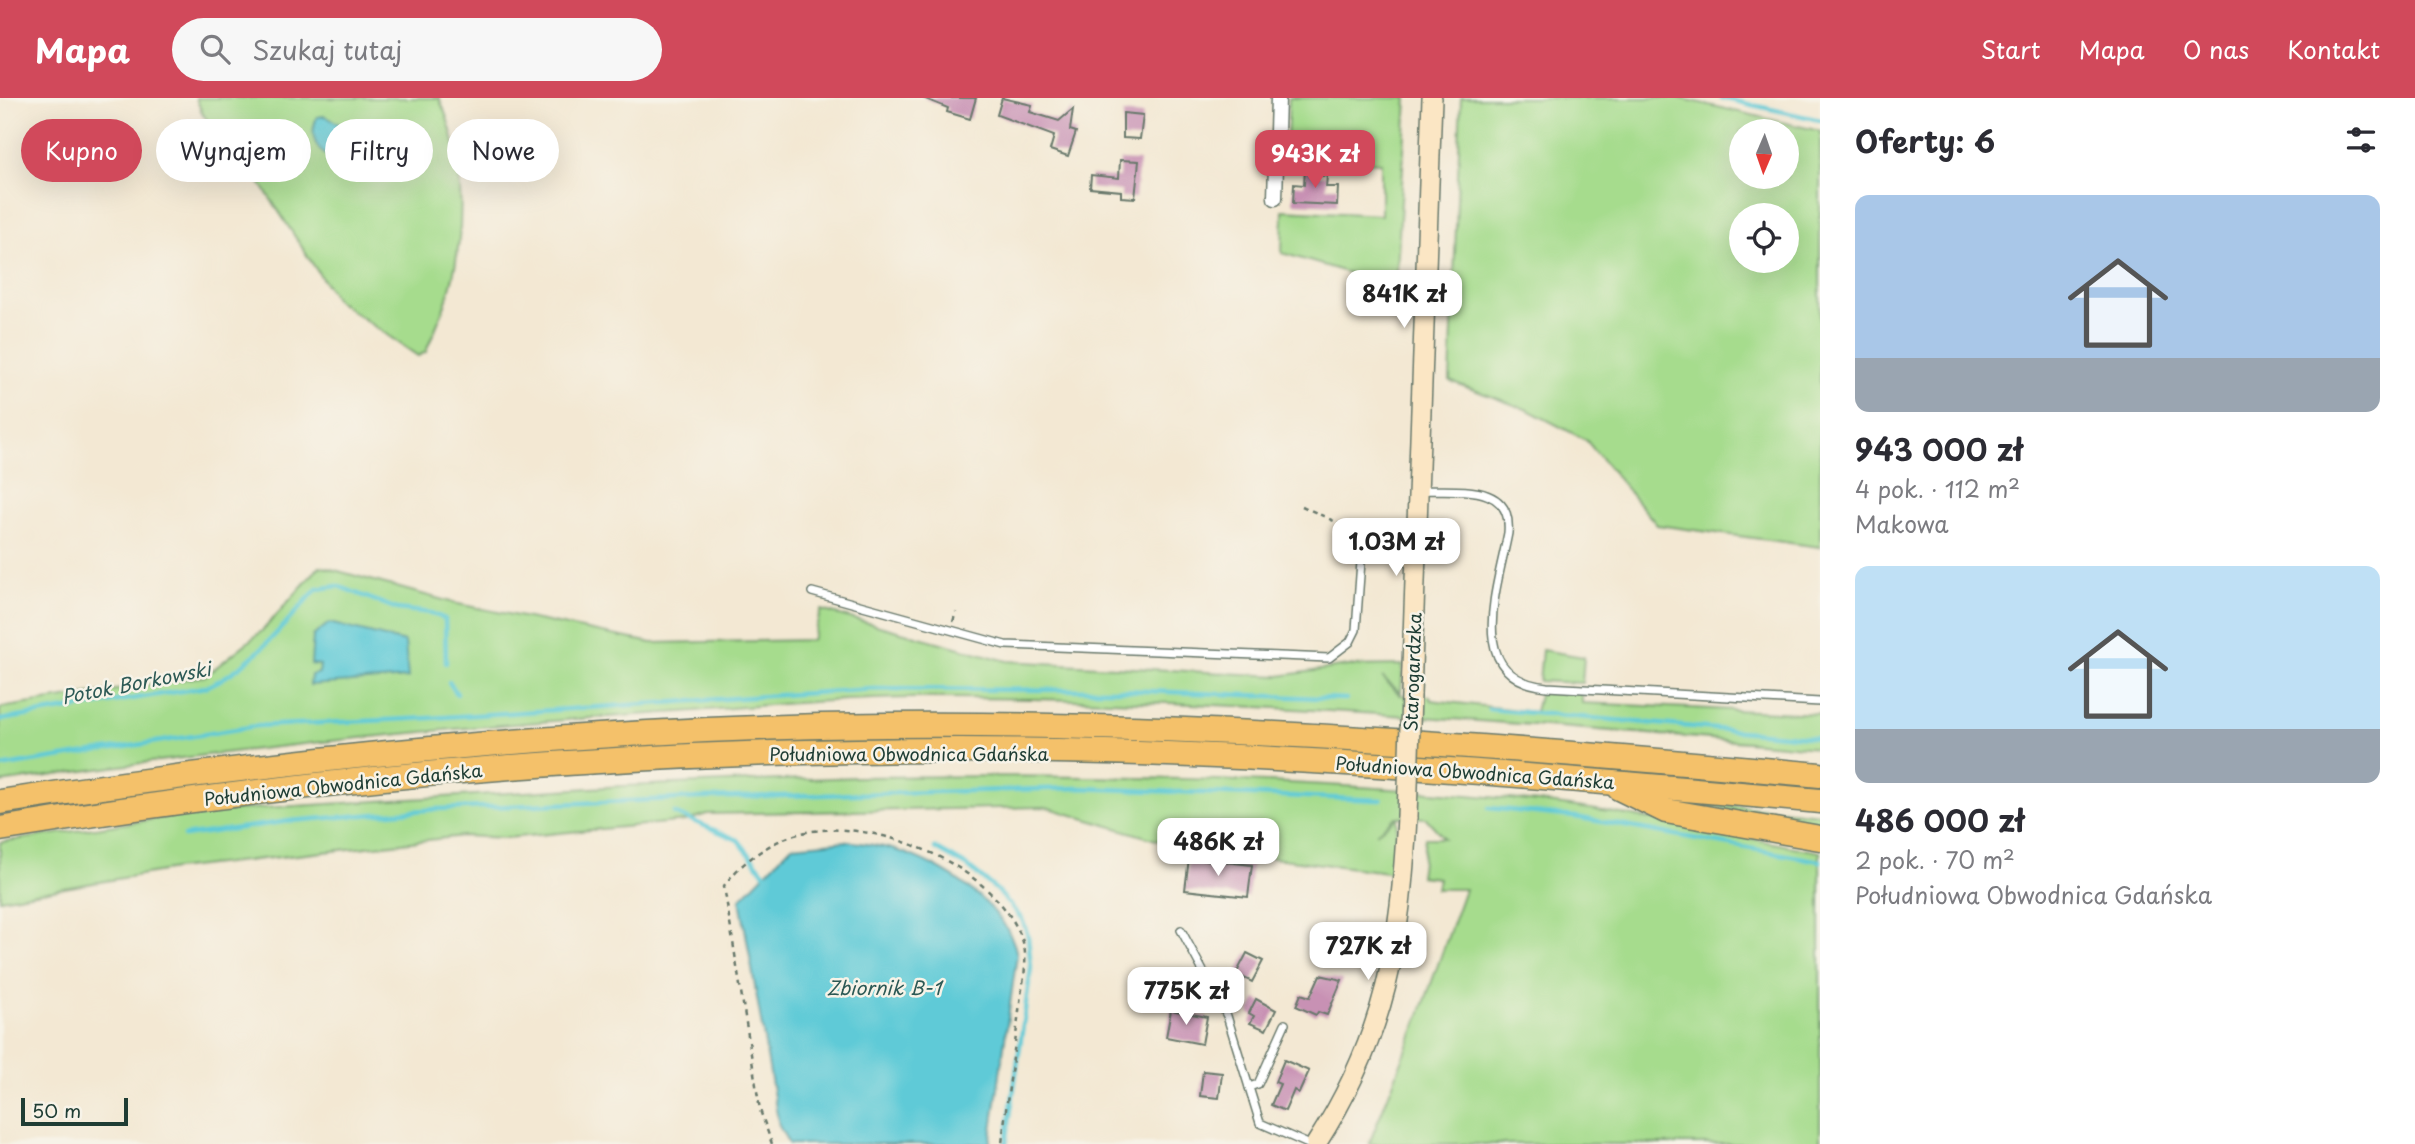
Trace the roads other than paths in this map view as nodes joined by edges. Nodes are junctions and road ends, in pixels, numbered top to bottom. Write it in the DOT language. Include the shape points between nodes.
graph roads {
  1 [pos="1278,98"];
  2 [pos="1432,98"];
  3 [pos="1275,198"];
  4 [pos="1419,490"];
  5 [pos="1418,524"];
  6 [pos="812,592"];
  7 [pos="1820,702"];
  8 [pos="1820,765"];
  9 [pos="1745,769"];
  10 [pos="1820,775"];
  11 [pos="1606,781"];
  12 [pos="1820,801"];
  13 [pos="0,802"];
  14 [pos="0,829"];
  15 [pos="1820,838"];
  16 [pos="1181,930"];
  17 [pos="1285,1024"];
  18 [pos="1249,1087"];
  19 [pos="1308,1144"];
  20 [pos="1316,1144"];
  1 -- 3 [label="street"];
  2 -- 4 [label="main road, Starogardzka"];
  4 -- 5 [label="main road, Starogardzka"];
  4 -- 7 [label="lane" via="1488,494 1506,509 1510,520 1491,636 1500,662 1519,681 1547,687"];
  5 -- 6 [label="lane" via="1381,524 1363,534 1356,630 1350,642 1329,658 1005,645"];
  5 -- 20 [label="main road, Starogardzka, bridge" via="1402,911 1373,1033 1352,1082"];
  8 -- 9 [label="highway"];
  9 -- 10 [label="highway, Południowa Obwodnica Gdańska"];
  9 -- 13 [label="highway, Południowa Obwodnica Gdańska" via="1315,734 886,725 677,732 390,752"];
  11 -- 12 [label="highway, Południowa Obwodnica Gdańska"];
  11 -- 14 [label="highway, Południowa Obwodnica Gdańska" via="1309,760 962,750 786,752 393,777 217,796"];
  11 -- 15 [label="highway" via="1666,811"];
  16 -- 18 [label="lane" via="1227,1016"];
  17 -- 18 [label="lane" via="1258,1084"];
  18 -- 19 [label="lane" via="1260,1123"];
}
